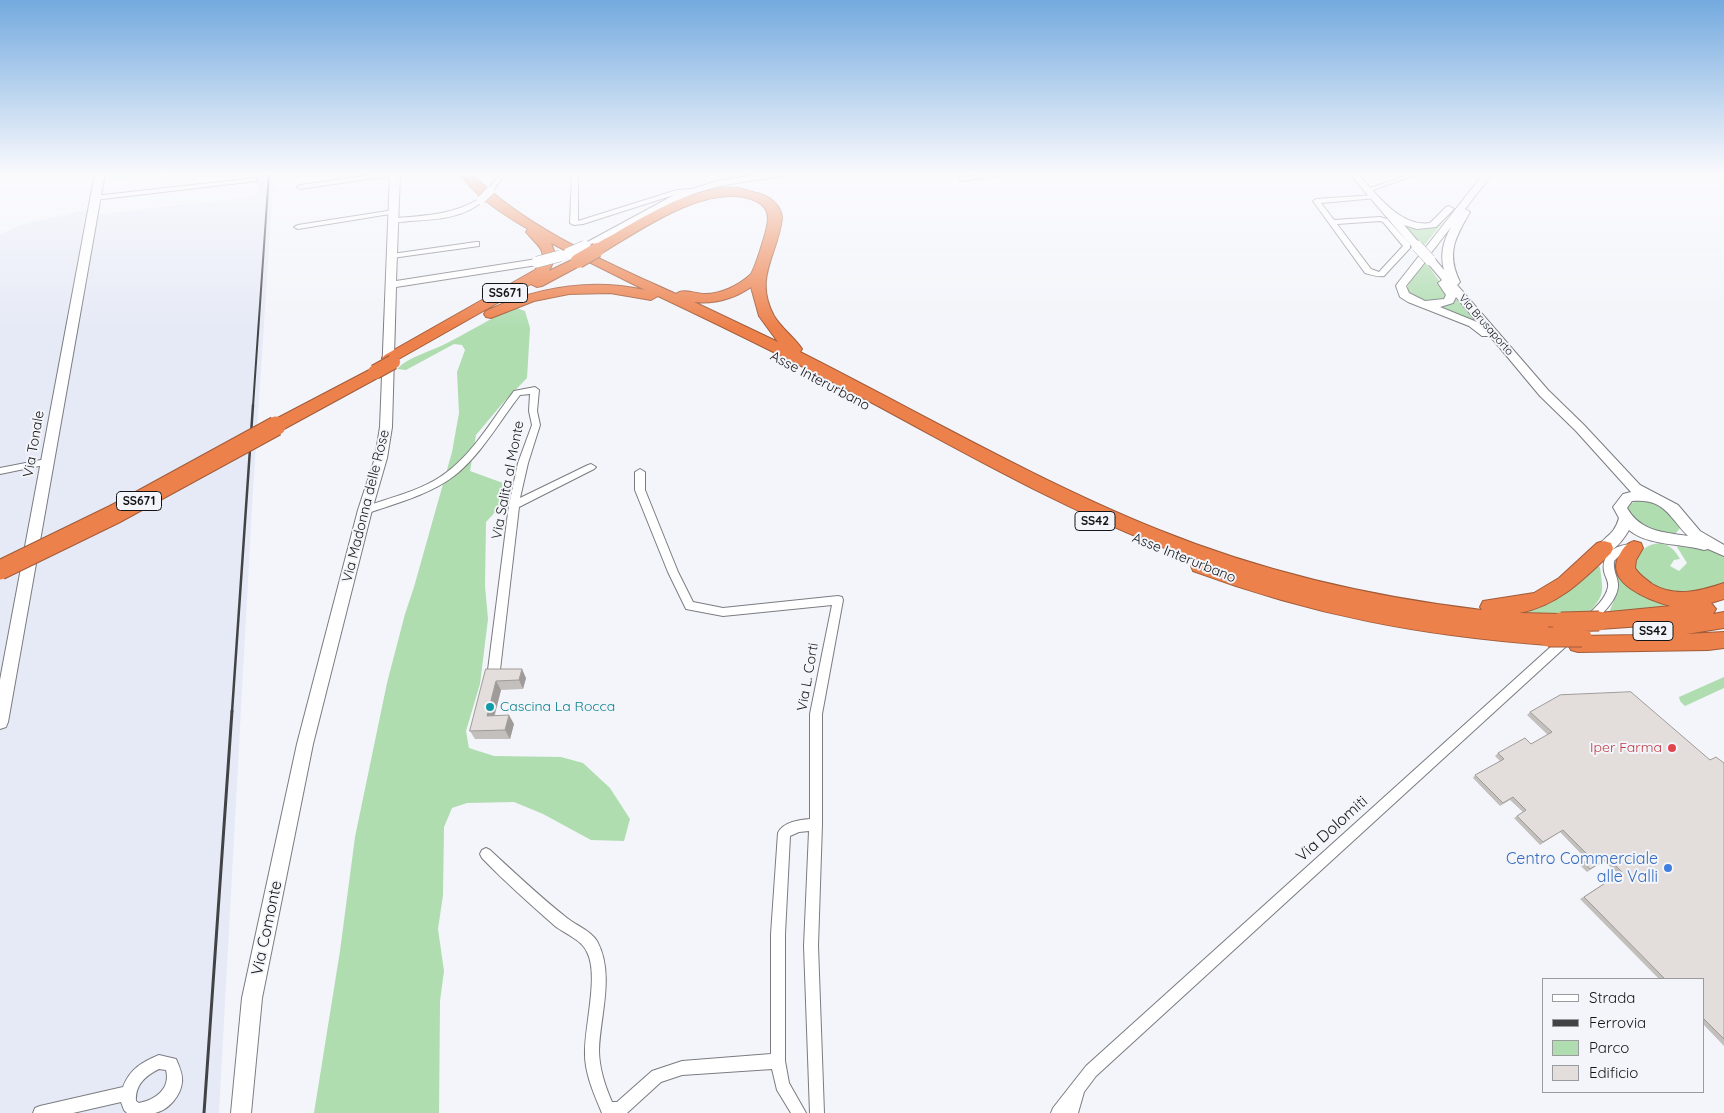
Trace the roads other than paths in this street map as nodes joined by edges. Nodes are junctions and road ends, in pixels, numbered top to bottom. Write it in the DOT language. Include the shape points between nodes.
graph roads {
  1 [pos="89,225"];
  2 [pos="316,225"];
  3 [pos="394,225"];
  4 [pos="523,225"];
  5 [pos="532,225"];
  6 [pos="627,225"];
  7 [pos="638,225"];
  8 [pos="774,225"];
  9 [pos="1334,225"];
  10 [pos="1388,225"];
  11 [pos="1399,225"];
  12 [pos="1414,225"];
  13 [pos="1431,225"];
  14 [pos="1448,225"];
  15 [pos="1459,225"];
  16 [pos="298,227"];
  17 [pos="476,244"];
  18 [pos="591,248"];
  19 [pos="392,256"];
  20 [pos="569,257"];
  21 [pos="1431,262"];
  22 [pos="603,264"];
  23 [pos="759,275"];
  24 [pos="639,282"];
  25 [pos="390,285"];
  26 [pos="1412,300"];
  27 [pos="676,305"];
  28 [pos="1489,329"];
  29 [pos="395,359"];
  30 [pos="1527,373"];
  31 [pos="908,414"];
  32 [pos="46,462"];
  33 [pos="591,467"];
  34 [pos="0,471"];
  35 [pos="640,472"];
  36 [pos="1622,474"];
  37 [pos="1628,497"];
  38 [pos="1653,498"];
  39 [pos="514,505"];
  40 [pos="365,510"];
  41 [pos="1625,518"];
  42 [pos="1687,526"];
  43 [pos="1654,537"];
  44 [pos="1678,538"];
  45 [pos="1604,548"];
  46 [pos="1634,548"];
  47 [pos="1724,551"];
  48 [pos="1724,555"];
  49 [pos="0,570"];
  50 [pos="1724,591"];
  51 [pos="1609,596"];
  52 [pos="1354,597"];
  53 [pos="1724,604"];
  54 [pos="1724,620"];
  55 [pos="1462,630"];
  56 [pos="1548,640"];
  57 [pos="1724,640"];
  58 [pos="1580,641"];
  59 [pos="494,670"];
  60 [pos="0,722"];
  61 [pos="306,744"];
  62 [pos="816,824"];
  63 [pos="486,854"];
  64 [pos="778,1061"];
  65 [pos="1078,1088"];
  66 [pos="128,1093"];
  67 [pos="40,1113"];
  68 [pos="241,1113"];
  69 [pos="800,1113"];
  70 [pos="817,1113"];
  71 [pos="1058,1113"];
  72 [pos="1072,1113"];
  1 -- 32 [label="street, Via Tonale"];
  2 -- 16 [label="street"];
  3 -- 19 [label="street, Via Madonna delle Rose"];
  4 -- 29 [label="highway, SS671" via="544,241 549,250 547,265 532,278"];
  5 -- 22 [label="highway, SS42"];
  6 -- 18 [label="street"];
  7 -- 18 [label="highway, SS671"];
  8 -- 23 [label="highway, SS671"];
  9 -- 10 [label="street" via="1368,271 1375,274 1381,274 1407,246"];
  11 -- 21 [label="street, Via Brusaporto, bridge"];
  12 -- 13 [label="street"];
  14 -- 26 [label="street" via="1401,286 1404,295"];
  15 -- 28 [label="street" via="1449,243 1447,269"];
  17 -- 19 [label="street"];
  18 -- 20 [label="highway, SS671, bridge"];
  19 -- 25 [label="street, Via Madonna delle Rose"];
  20 -- 25 [label="street, bridge"];
  20 -- 29 [label="highway, SS671"];
  21 -- 26 [label="street" via="1451,298 1446,303 1435,305"];
  21 -- 28 [label="street, Via Brusaporto"];
  22 -- 23 [label="highway" via="615,265 666,290 692,298 732,293"];
  22 -- 24 [label="highway, SS42"];
  23 -- 31 [label="highway, SS671" via="763,308 783,339 801,354 892,402"];
  24 -- 27 [label="highway, Asse Interurbano"];
  24 -- 31 [label="highway, SS42" via="746,331"];
  25 -- 40 [label="street, Via Madonna delle Rose" via="386,427 381,458"];
  26 -- 30 [label="street" via="1473,324"];
  27 -- 29 [label="highway" via="631,290 567,289 532,296 503,307 425,349"];
  27 -- 55 [label="highway, Asse Interurbano / SS42" via="1056,503 1160,550 1295,598 1370,616"];
  28 -- 30 [label="street, Via Brusaporto"];
  29 -- 49 [label="highway, SS671, bridge" via="115,514"];
  30 -- 36 [label="street, Via Brusaporto"];
  31 -- 52 [label="highway, Asse Interurbano / SS42" via="1066,496 1145,532 1226,562"];
  32 -- 34 [label="street"];
  32 -- 60 [label="street, Via Tonale"];
  33 -- 39 [label="street"];
  35 -- 62 [label="street, Via L. Corti" via="640,490 690,606 723,612 838,600 816,714"];
  36 -- 37 [label="street, Via Brusaporto"];
  36 -- 38 [label="street, Via Brusaporto" via="1641,493"];
  37 -- 38 [label="street, Via Brusaporto"];
  37 -- 41 [label="street, Via Brusaporto" via="1620,507"];
  38 -- 42 [label="street, Via Brusaporto" via="1671,506"];
  39 -- 40 [label="street, Via Salita al Monte" via="536,425 533,411 535,390 516,393 451,474"];
  39 -- 59 [label="street, Via Salita al Monte"];
  40 -- 61 [label="street, Via Madonna delle Rose"];
  41 -- 43 [label="street" via="1633,527"];
  41 -- 45 [label="street" via="1620,535"];
  42 -- 44 [label="street" via="1685,534"];
  42 -- 47 [label="street, Via Brusaporto"];
  43 -- 44 [label="street"];
  43 -- 46 [label="street"];
  44 -- 48 [label="street"];
  45 -- 51 [label="street" via="1602,560"];
  45 -- 52 [label="highway" via="1554,593 1525,605 1505,608 1446,606"];
  46 -- 50 [label="highway" via="1626,558 1629,576 1657,595 1685,601"];
  46 -- 51 [label="street" via="1620,548 1610,559 1613,585"];
  51 -- 65 [label="street, Via Dolomiti" via="1606,604 1146,1020 1091,1071"];
  52 -- 53 [label="highway, Asse Interurbano / SS42, bridge" via="1493,619 1561,622 1673,615"];
  54 -- 58 [label="highway, SS42"];
  55 -- 56 [label="highway" via="1522,642"];
  56 -- 58 [label="highway"];
  57 -- 58 [label="highway"];
  61 -- 68 [label="street, Via Comonte" via="252,998"];
  62 -- 64 [label="street" via="797,826 784,833 778,934"];
  62 -- 70 [label="street, Via L. Corti" via="811,946"];
  63 -- 64 [label="street" via="510,879 564,924 585,936 593,948 598,964 592,1053 601,1095 608,1109 620,1108 657,1076 682,1068"];
  64 -- 69 [label="street" via="782,1085"];
  65 -- 71 [label="street, Via Dolomiti"];
  65 -- 72 [label="street"];
  66 -- 67 [label="street"];
}
